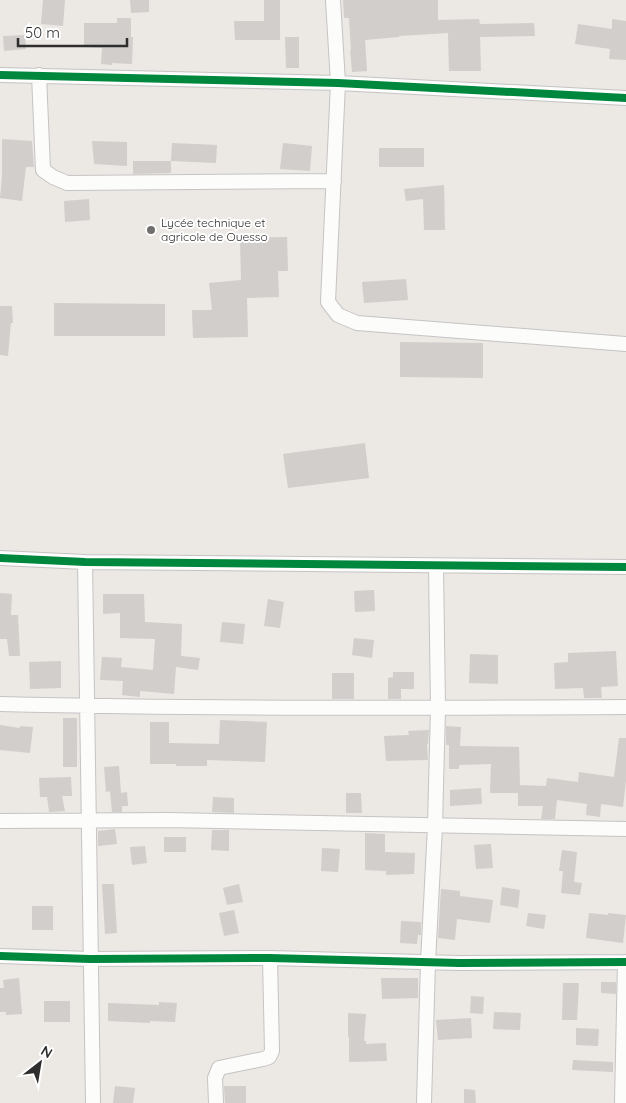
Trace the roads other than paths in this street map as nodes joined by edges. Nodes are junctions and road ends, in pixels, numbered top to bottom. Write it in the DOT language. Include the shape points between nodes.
graph roads {
  1 [pos="333,0"];
  2 [pos="0,75"];
  3 [pos="39,76"];
  4 [pos="338,83"];
  5 [pos="626,98"];
  6 [pos="334,181"];
  7 [pos="626,344"];
  8 [pos="0,558"];
  9 [pos="85,562"];
  10 [pos="436,566"];
  11 [pos="626,568"];
  12 [pos="0,704"];
  13 [pos="87,706"];
  14 [pos="626,707"];
  15 [pos="438,708"];
  16 [pos="88,820"];
  17 [pos="0,821"];
  18 [pos="435,826"];
  19 [pos="626,829"];
  20 [pos="0,956"];
  21 [pos="270,958"];
  22 [pos="90,959"];
  23 [pos="428,962"];
  24 [pos="625,962"];
  25 [pos="93,1103"];
  26 [pos="216,1103"];
  27 [pos="424,1103"];
  28 [pos="622,1103"];
  1 -- 4 [label="street"];
  2 -- 3 [label="street"];
  3 -- 4 [label="street"];
  3 -- 6 [label="street" via="43,170 52,178 67,183"];
  4 -- 5 [label="street"];
  4 -- 6 [label="street"];
  6 -- 7 [label="street" via="328,302 338,315 356,324"];
  8 -- 9 [label="street"];
  9 -- 10 [label="street"];
  9 -- 13 [label="street"];
  10 -- 11 [label="street"];
  10 -- 15 [label="street"];
  12 -- 13 [label="street"];
  13 -- 15 [label="street"];
  13 -- 16 [label="street"];
  14 -- 15 [label="street"];
  15 -- 18 [label="street"];
  16 -- 17 [label="street"];
  16 -- 18 [label="street"];
  16 -- 22 [label="street"];
  18 -- 19 [label="street"];
  18 -- 23 [label="street"];
  20 -- 22 [label="street"];
  21 -- 22 [label="street"];
  21 -- 23 [label="street"];
  21 -- 26 [label="street" via="272,1051 263,1059 218,1068"];
  22 -- 25 [label="street"];
  23 -- 24 [label="street"];
  23 -- 27 [label="street"];
  24 -- 28 [label="street"];
}
